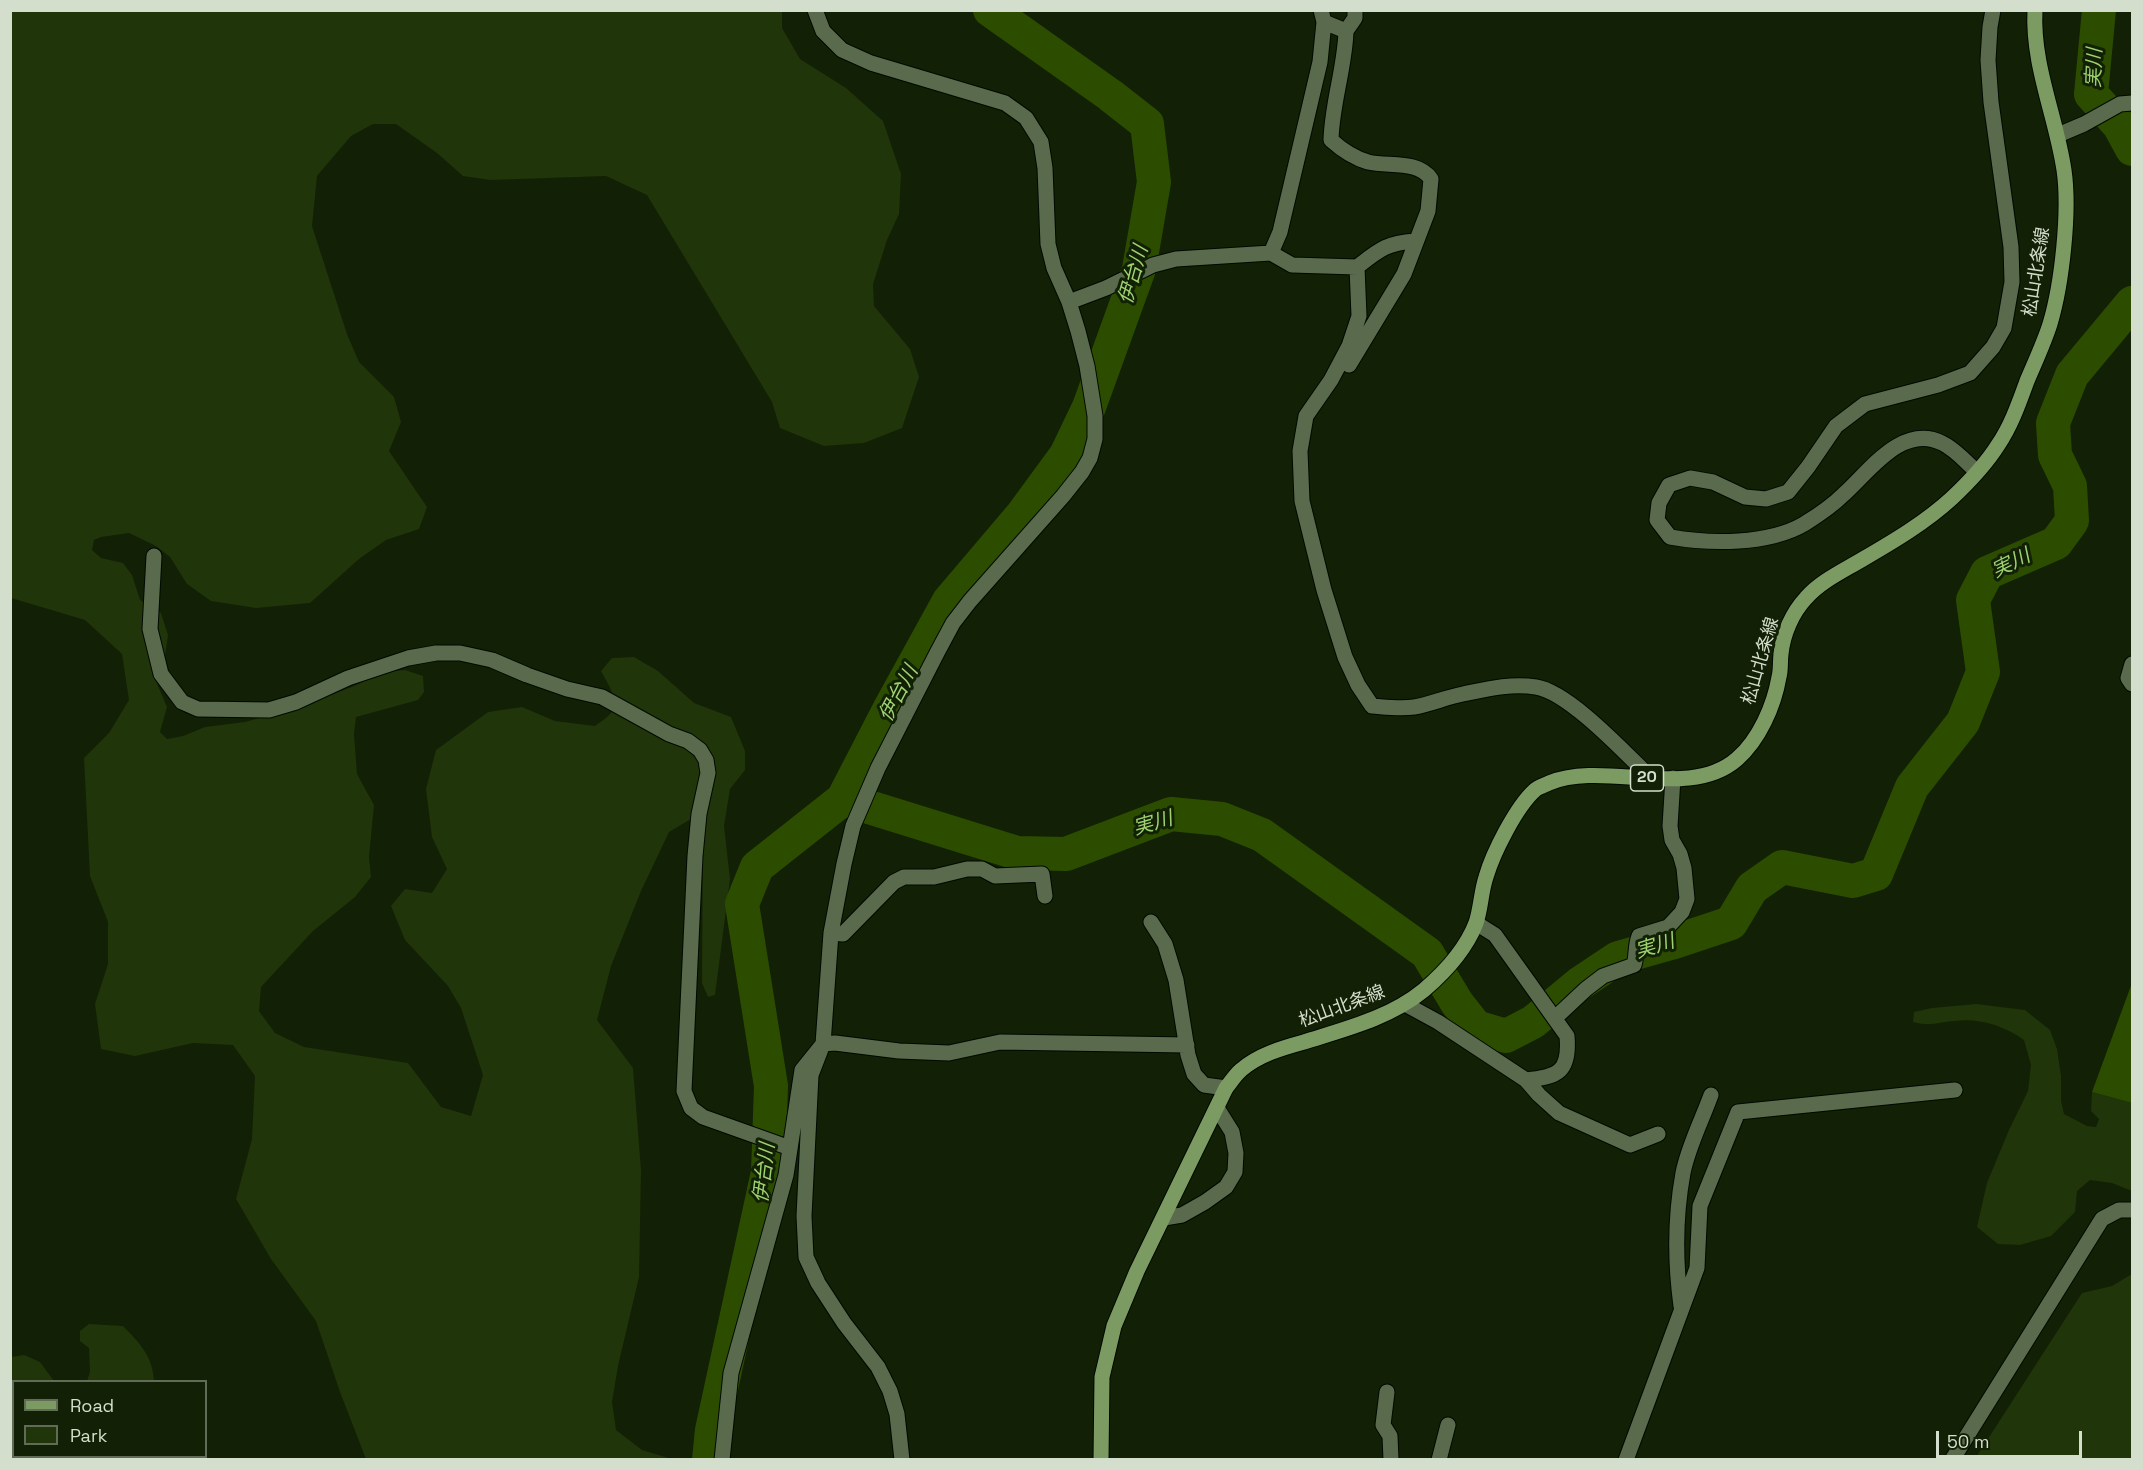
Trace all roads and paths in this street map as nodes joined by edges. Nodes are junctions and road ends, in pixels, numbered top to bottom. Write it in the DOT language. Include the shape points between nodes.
graph roads {
  1 [pos="814,10"];
  2 [pos="1355,10"];
  3 [pos="1993,10"];
  4 [pos="2035,10"];
  5 [pos="1323,16"];
  6 [pos="1346,31"];
  7 [pos="2133,103"];
  8 [pos="2058,135"];
  9 [pos="1415,241"];
  10 [pos="1271,253"];
  11 [pos="1357,267"];
  12 [pos="1069,302"];
  13 [pos="1331,380"];
  14 [pos="1977,472"];
  15 [pos="154,556"];
  16 [pos="2133,664"];
  17 [pos="2133,684"];
  18 [pos="1650,778"];
  19 [pos="1673,778"];
  20 [pos="1045,896"];
  21 [pos="1151,922"];
  22 [pos="1476,923"];
  23 [pos="831,933"];
  24 [pos="1405,1004"];
  25 [pos="1554,1016"];
  26 [pos="823,1044"];
  27 [pos="1187,1045"];
  28 [pos="1526,1080"];
  29 [pos="1226,1088"];
  30 [pos="1954,1090"];
  31 [pos="1710,1095"];
  32 [pos="1217,1108"];
  33 [pos="1658,1134"];
  34 [pos="784,1146"];
  35 [pos="2133,1210"];
  36 [pos="1164,1218"];
  37 [pos="1681,1308"];
  38 [pos="1387,1392"];
  39 [pos="1448,1425"];
  40 [pos="722,1460"];
  41 [pos="903,1460"];
  42 [pos="1101,1460"];
  43 [pos="1391,1460"];
  44 [pos="1439,1460"];
  45 [pos="1626,1460"];
  46 [pos="1952,1460"];
  1 -- 12 [label="street" via="823,31 842,50 871,63 1005,103 1026,118 1041,142 1048,244"];
  2 -- 6 [label="street" via="1355,18"];
  3 -- 14 [label="street" via="1988,60 2012,282 2004,328 1993,347 1970,373 1865,404 1836,426 1788,492 1766,499 1745,497 1713,482 1689,478 1669,485 1659,504 1657,520 1670,537 1696,542 1777,536 1804,524 1843,495 1883,455 1923,438 1941,442"];
  4 -- 8 [label="main road, 松山北条線 / 20" via="2033,35"];
  5 -- 6 [label="street"];
  5 -- 10 [label="street" via="1320,62 1280,232"];
  6 -- 9 [label="street" via="1331,140 1344,151 1369,162 1419,168 1427,173 1431,179 1428,211"];
  7 -- 8 [label="street" via="2120,105"];
  8 -- 14 [label="main road, 松山北条線 / 20" via="2065,176 2065,231 2050,323 2009,425"];
  9 -- 11 [label="street" via="1385,246"];
  9 -- 13 [label="street" via="1404,274 1356,355 1346,371"];
  10 -- 11 [label="street" via="1292,266"];
  10 -- 12 [label="street" via="1176,259"];
  11 -- 13 [label="street" via="1359,316"];
  12 -- 23 [label="street" via="1087,366 1095,416 1090,458 1063,496 953,623 886,751 853,826"];
  13 -- 18 [label="street" via="1306,416 1300,451 1302,501 1345,657 1372,706 1414,707 1508,685 1538,687 1569,703"];
  14 -- 19 [label="main road, 松山北条線 / 20" via="1921,523 1826,580 1805,599 1789,622 1781,649 1779,677 1756,736 1737,759 1714,773"];
  15 -- 34 [label="street" via="150,629 161,674 182,702 198,709 269,710 408,658 460,653 602,697 700,750 708,773 695,856 684,1091 691,1108 703,1117"];
  16 -- 17 [label="street" via="2128,678"];
  18 -- 19 [label="main road, 松山北条線 / 20"];
  18 -- 22 [label="main road, 松山北条線 / 20" via="1589,775 1560,778 1536,788 1497,846 1485,878"];
  19 -- 25 [label="street" via="1670,826 1684,868 1687,899 1682,912 1668,927 1639,936 1634,965 1604,976"];
  20 -- 23 [label="street" via="1042,874 995,876 982,869 967,869 934,877 904,877 894,882 843,934"];
  21 -- 27 [label="street" via="1165,944 1176,980"];
  22 -- 24 [label="main road, 松山北条線 / 20" via="1455,959"];
  22 -- 25 [label="street" via="1495,935"];
  23 -- 26 [label="street"];
  24 -- 28 [label="street"];
  24 -- 29 [label="main road, 松山北条線 / 20" via="1260,1057 1239,1071"];
  25 -- 28 [label="street" via="1567,1036 1564,1067 1556,1075"];
  26 -- 27 [label="street" via="949,1053 1000,1042"];
  26 -- 34 [label="street" via="802,1070"];
  26 -- 41 [label="street" via="811,1075 804,1216 806,1257 818,1283 878,1367 890,1391"];
  27 -- 29 [label="street" via="1194,1074 1204,1085"];
  28 -- 33 [label="street" via="1559,1113 1630,1145"];
  29 -- 32 [label="main road, 松山北条線 / 20"];
  30 -- 37 [label="street" via="1738,1112 1700,1206 1697,1268"];
  31 -- 37 [label="street" via="1684,1171 1680,1198 1676,1270"];
  32 -- 36 [label="main road, 松山北条線 / 20"];
  32 -- 36 [label="street" via="1232,1132 1235,1172 1226,1187 1205,1202 1182,1215"];
  34 -- 40 [label="street" via="786,1175 731,1373"];
  35 -- 46 [label="street" via="2120,1210 2102,1219"];
  36 -- 42 [label="main road, 松山北条線 / 20" via="1114,1326 1102,1377"];
  37 -- 45 [label="street"];
  38 -- 43 [label="street" via="1383,1425 1390,1436"];
  39 -- 44 [label="street"];
}
